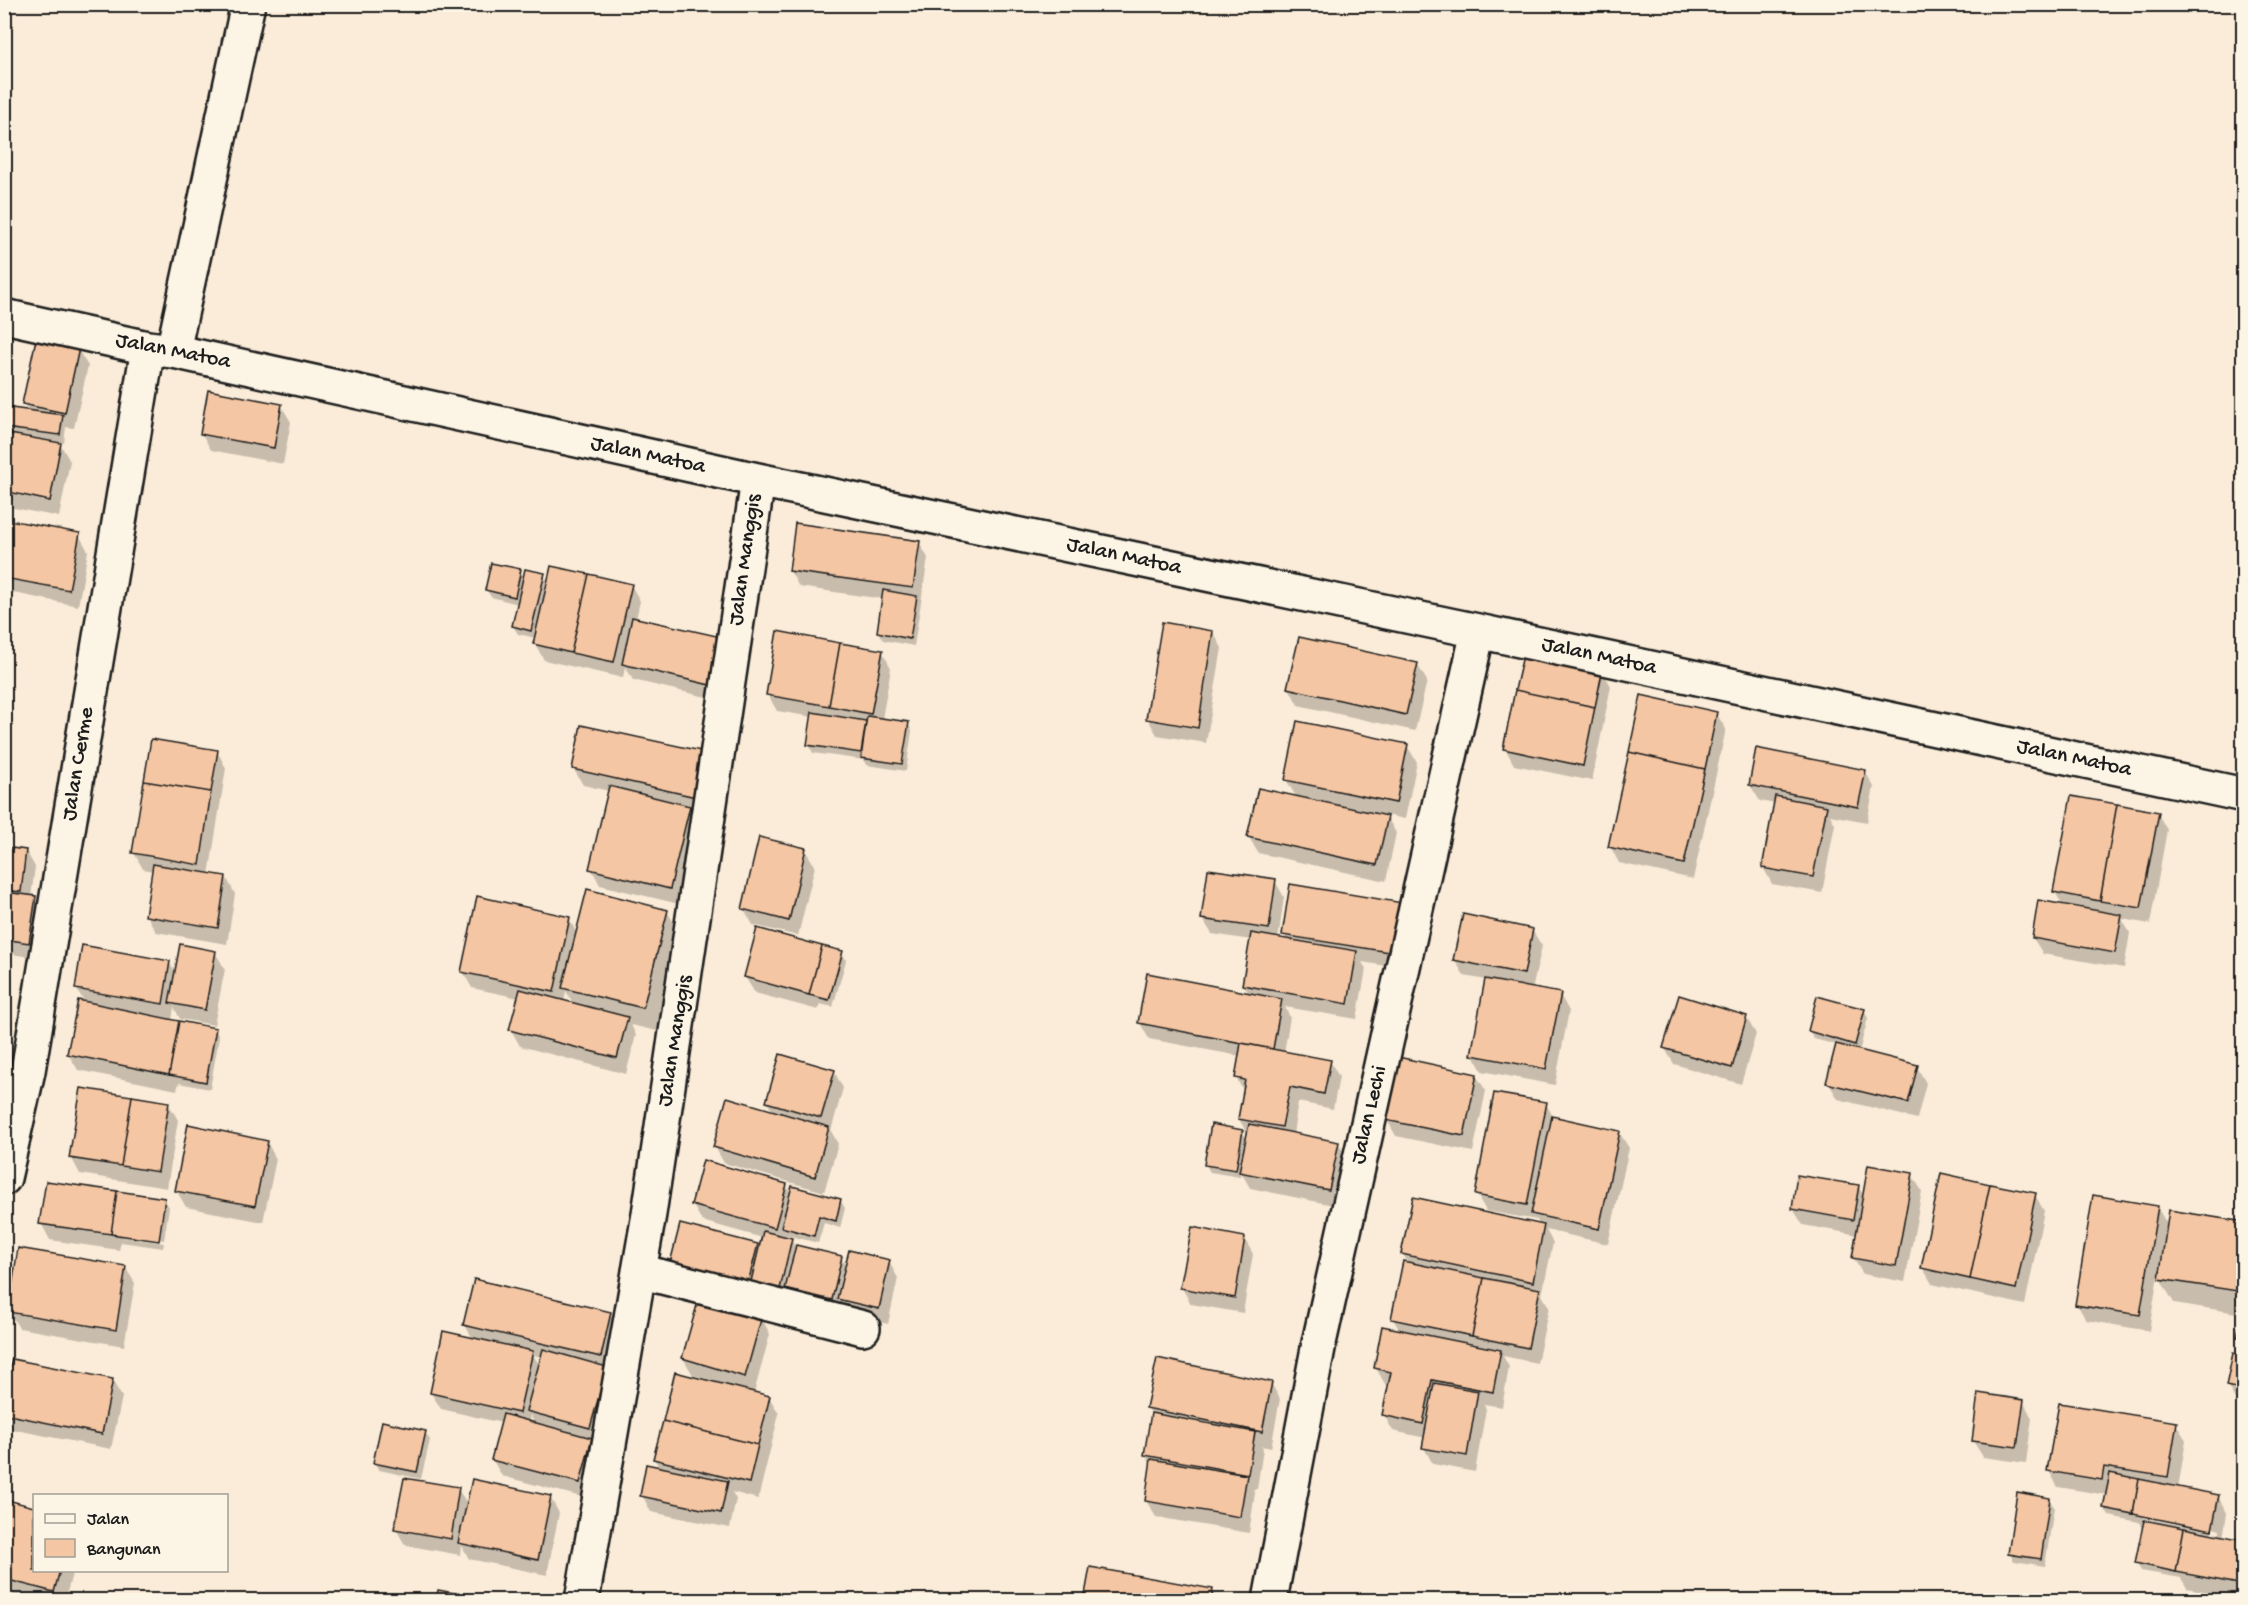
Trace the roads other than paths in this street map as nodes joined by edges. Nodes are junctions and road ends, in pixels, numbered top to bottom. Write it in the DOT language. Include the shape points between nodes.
graph roads {
  1 [pos="248,4"];
  2 [pos="4,316"];
  3 [pos="160,350"];
  4 [pos="758,480"];
  5 [pos="1478,631"];
  6 [pos="2244,795"];
  7 [pos="4,1178"];
  8 [pos="639,1271"];
  9 [pos="862,1329"];
  10 [pos="582,1600"];
  11 [pos="1270,1600"];
  1 -- 3 [label="street, Jalan Cerme"];
  2 -- 3 [label="street, Jalan Matoa"];
  3 -- 4 [label="street, Jalan Matoa"];
  3 -- 7 [label="street, Jalan Cerme" via="28,1071"];
  4 -- 5 [label="street, Jalan Matoa"];
  4 -- 8 [label="street, Jalan Manggis"];
  5 -- 6 [label="street, Jalan Matoa"];
  5 -- 11 [label="street, Jalan Lechi" via="1319,1343"];
  8 -- 9 [label="street"];
  8 -- 10 [label="street, Jalan Manggis"];
}
